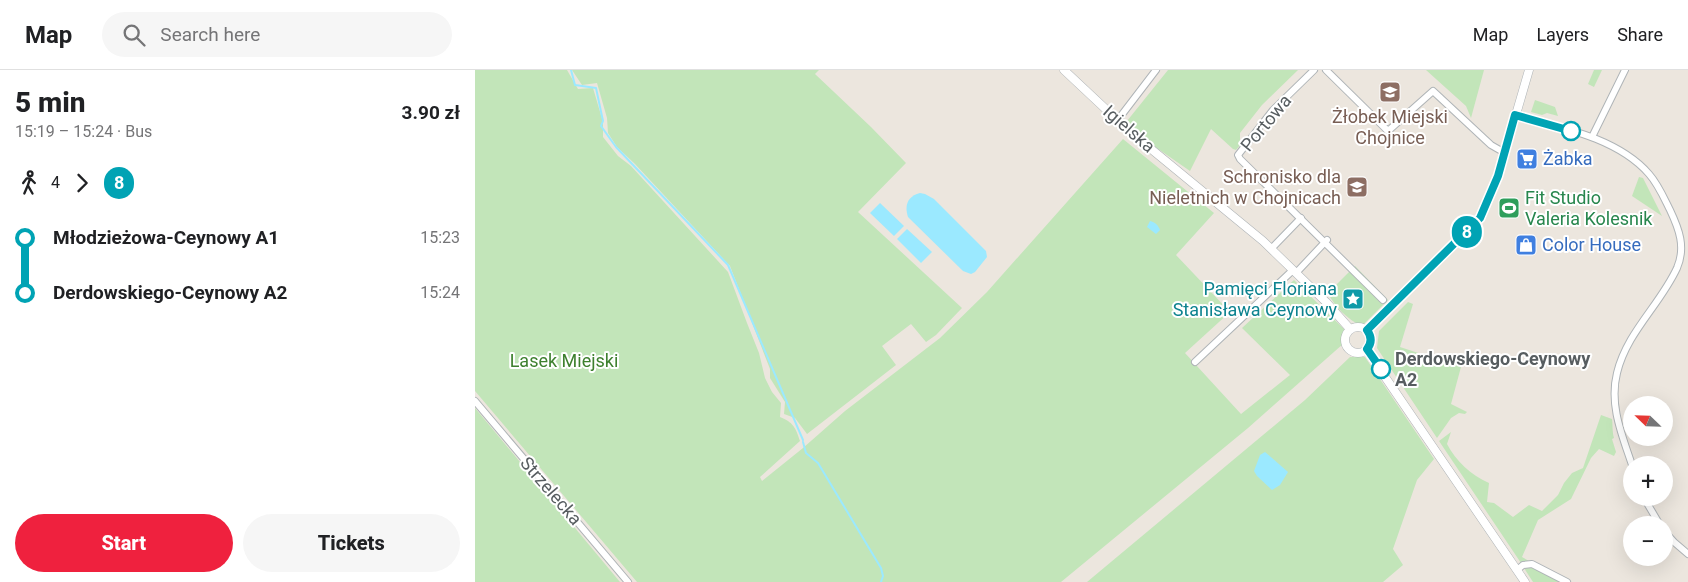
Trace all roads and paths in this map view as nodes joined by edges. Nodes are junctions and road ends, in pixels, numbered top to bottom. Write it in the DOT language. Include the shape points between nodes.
graph roads {
  1 [pos="1063,70"];
  2 [pos="1156,70"];
  3 [pos="1314,70"];
  4 [pos="1326,70"];
  5 [pos="1529,70"];
  6 [pos="1625,70"];
  7 [pos="1515,115"];
  8 [pos="1117,121"];
  9 [pos="1592,138"];
  10 [pos="1505,153"];
  11 [pos="1301,218"];
  12 [pos="1327,241"];
  13 [pos="1271,248"];
  14 [pos="1294,271"];
  15 [pos="1383,300"];
  16 [pos="1350,329"];
  17 [pos="1367,330"];
  18 [pos="1367,349"];
  19 [pos="1195,362"];
  20 [pos="475,401"];
  21 [pos="1630,456"];
  22 [pos="1673,541"];
  23 [pos="1688,554"];
  24 [pos="1517,570"];
  25 [pos="628,582"];
  26 [pos="1525,582"];
  27 [pos="1567,582"];
  1 -- 8 [label="street, Igielska"];
  2 -- 8 [label="street"];
  3 -- 11 [label="street, Portowa" via="1273,110 1238,155"];
  4 -- 10 [label="street" via="1388,131 1433,91 1491,145"];
  5 -- 7 [label="street"];
  6 -- 9 [label="street"];
  7 -- 9 [label="street"];
  7 -- 10 [label="street"];
  8 -- 13 [label="street, Igielska"];
  9 -- 21 [label="street" via="1619,149 1649,174 1676,223 1681,241 1675,272 1628,344 1617,373 1615,410"];
  10 -- 17 [label="street" via="1480,218"];
  11 -- 12 [label="street, Portowa"];
  11 -- 13 [label="street"];
  12 -- 14 [label="street"];
  12 -- 15 [label="street, Portowa"];
  13 -- 14 [label="street, Igielska"];
  14 -- 16 [label="street, Igielska"];
  14 -- 19 [label="street"];
  16 -- 17 [label="street" via="1361,327"];
  16 -- 18 [label="street" via="1345,340 1349,349 1359,352"];
  17 -- 18 [label="street" via="1371,338"];
  18 -- 24 [label="street"];
  20 -- 25 [label="street, Strzelecka"];
  22 -- 23 [label="street"];
  24 -- 26 [label="street"];
  24 -- 27 [label="street" via="1532,564"];
}
